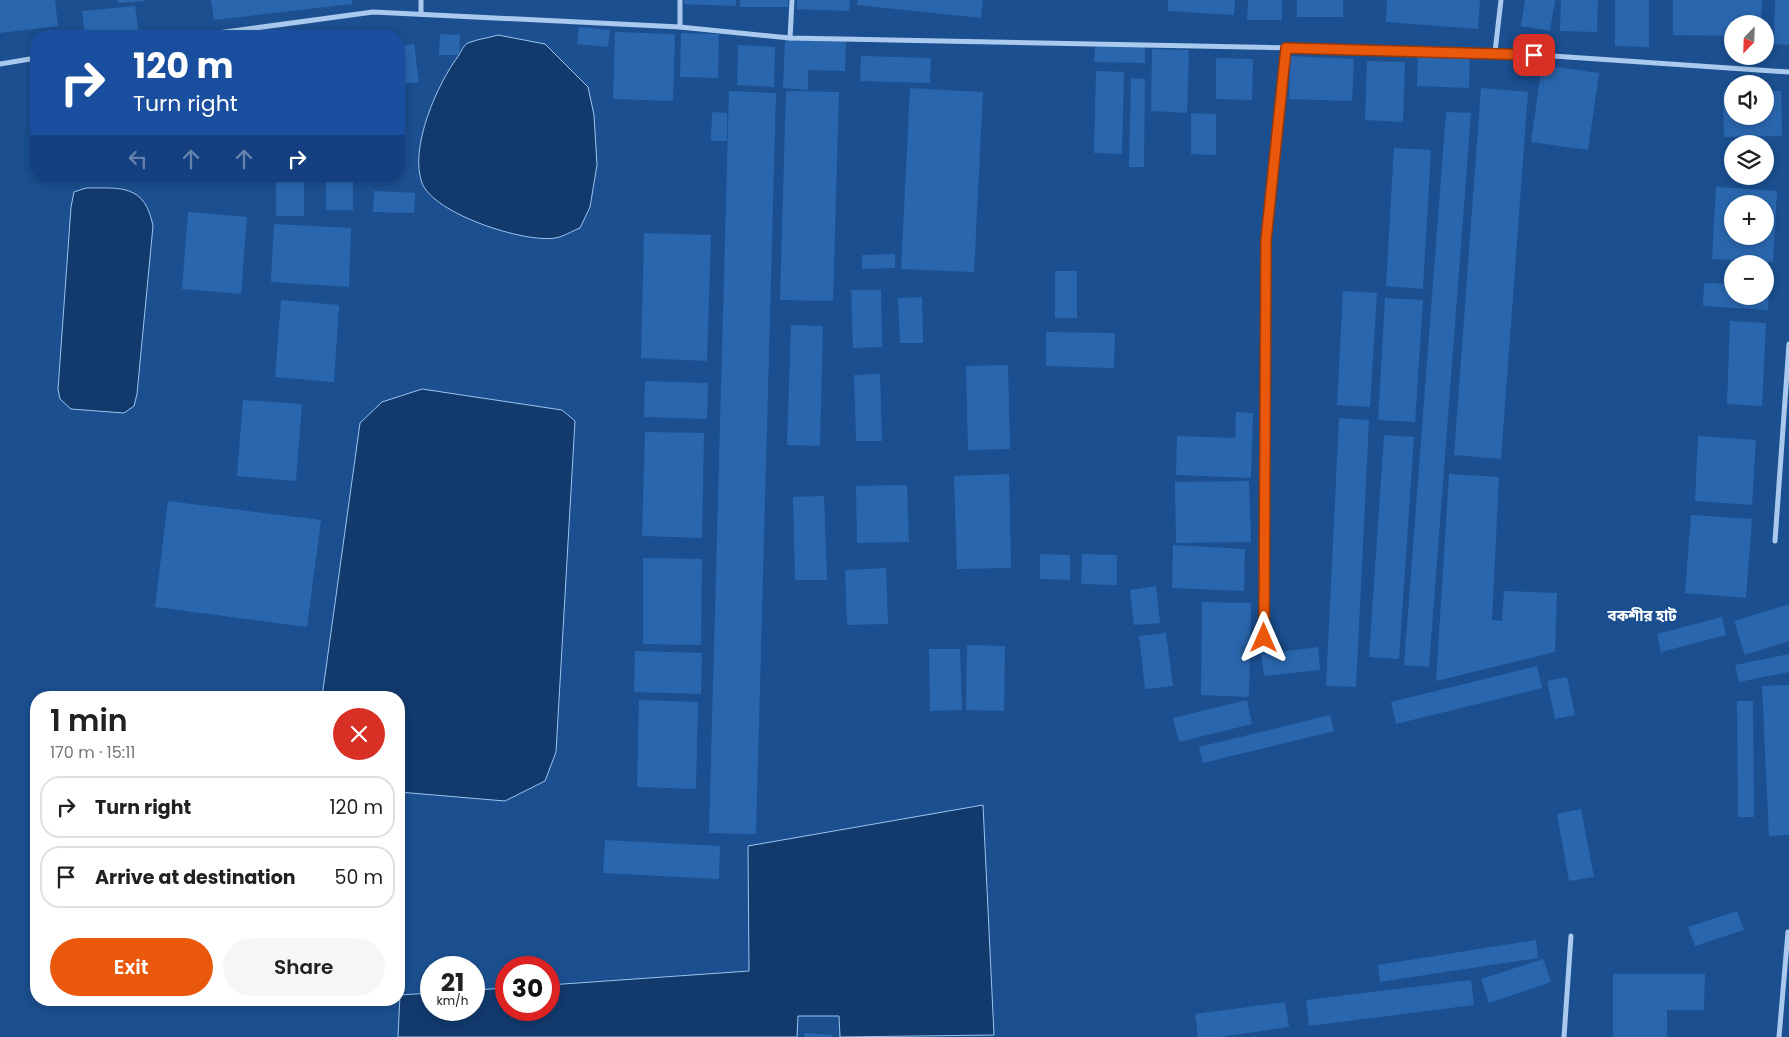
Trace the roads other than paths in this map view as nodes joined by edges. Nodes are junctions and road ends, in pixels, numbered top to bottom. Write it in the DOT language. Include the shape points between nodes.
graph roads {
  1 [pos="421,0"];
  2 [pos="680,0"];
  3 [pos="792,0"];
  4 [pos="1501,0"];
  5 [pos="421,14"];
  6 [pos="680,27"];
  7 [pos="240,30"];
  8 [pos="790,38"];
  9 [pos="1286,48"];
  10 [pos="1495,52"];
  11 [pos="30,59"];
  12 [pos="0,64"];
  13 [pos="1789,72"];
  14 [pos="1789,344"];
  15 [pos="1774,541"];
  16 [pos="1264,638"];
  17 [pos="1788,932"];
  18 [pos="1571,936"];
  19 [pos="1564,1037"];
  20 [pos="1779,1037"];
  1 -- 5 [label="street"];
  2 -- 6 [label="street"];
  3 -- 8 [label="street"];
  4 -- 10 [label="street"];
  5 -- 6 [label="street"];
  5 -- 7 [label="street" via="373,12"];
  6 -- 8 [label="street"];
  8 -- 9 [label="street"];
  9 -- 10 [label="street"];
  9 -- 16 [label="street" via="1266,240"];
  10 -- 13 [label="street"];
  11 -- 12 [label="street"];
  14 -- 15 [label="street"];
  17 -- 20 [label="street"];
  18 -- 19 [label="street"];
}
